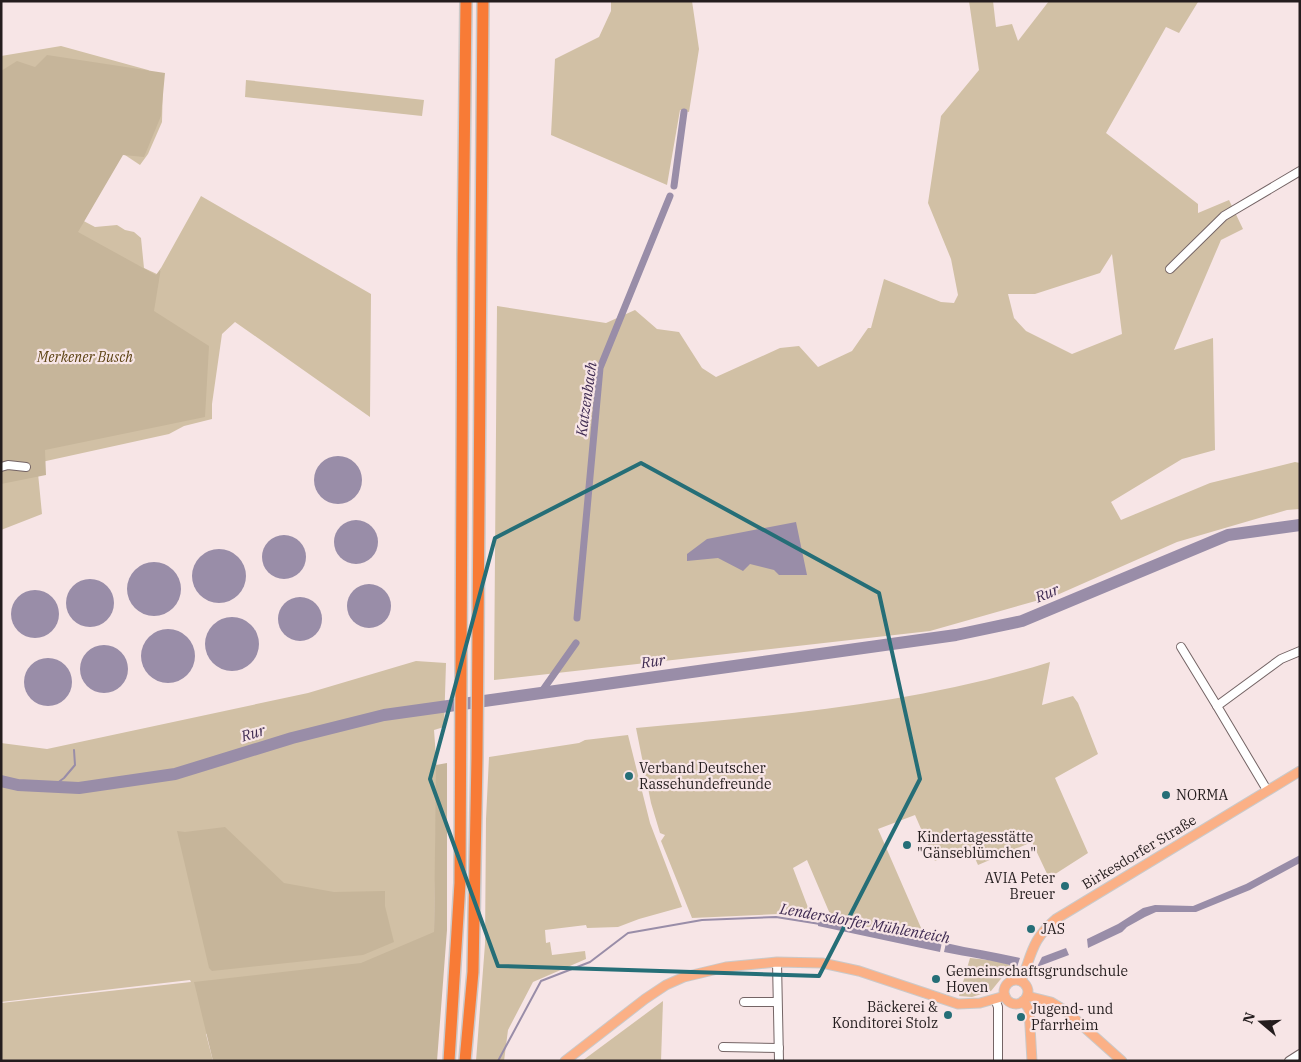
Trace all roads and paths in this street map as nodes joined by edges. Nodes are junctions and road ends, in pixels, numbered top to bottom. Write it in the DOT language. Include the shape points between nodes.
graph roads {
  1 [pos="466,1"];
  2 [pos="483,1"];
  3 [pos="1300,171"];
  4 [pos="1170,270"];
  5 [pos="1,466"];
  6 [pos="26,467"];
  7 [pos="1181,647"];
  8 [pos="1300,651"];
  9 [pos="1217,706"];
  10 [pos="1300,771"];
  11 [pos="1268,790"];
  12 [pos="777,962"];
  13 [pos="1021,981"];
  14 [pos="1005,996"];
  15 [pos="995,999"];
  16 [pos="1025,999"];
  17 [pos="744,1002"];
  18 [pos="777,1002"];
  19 [pos="723,1046"];
  20 [pos="779,1048"];
  21 [pos="1300,1054"];
  22 [pos="449,1061"];
  23 [pos="465,1061"];
  24 [pos="565,1061"];
  25 [pos="779,1061"];
  26 [pos="998,1061"];
  27 [pos="1032,1061"];
  28 [pos="1122,1061"];
  29 [pos="1289,1061"];
  1 -- 22 [label="highway" via="460,883"];
  2 -- 23 [label="highway" via="473,972"];
  3 -- 4 [label="street" via="1224,216"];
  5 -- 6 [label="street"];
  7 -- 9 [label="street"];
  8 -- 9 [label="street" via="1281,659"];
  9 -- 11 [label="street"];
  10 -- 11 [label="main road, Birkesdorfer Straße"];
  11 -- 13 [label="main road, Birkesdorfer Straße" via="1056,919 1034,943"];
  12 -- 15 [label="main road" via="822,963 859,971 958,1004"];
  12 -- 18 [label="street"];
  12 -- 24 [label="main road" via="726,966 666,986"];
  13 -- 14 [label="main road" via="1008,982"];
  13 -- 16 [label="main road" via="1027,989"];
  14 -- 15 [label="main road"];
  14 -- 16 [label="main road" via="1013,1003"];
  15 -- 26 [label="street" via="998,1007"];
  16 -- 27 [label="main road" via="1029,1009"];
  16 -- 28 [label="main road" via="1051,1002 1066,1011"];
  17 -- 18 [label="street"];
  18 -- 20 [label="street"];
  19 -- 20 [label="street"];
  20 -- 25 [label="street"];
  21 -- 29 [label="street"];
}
